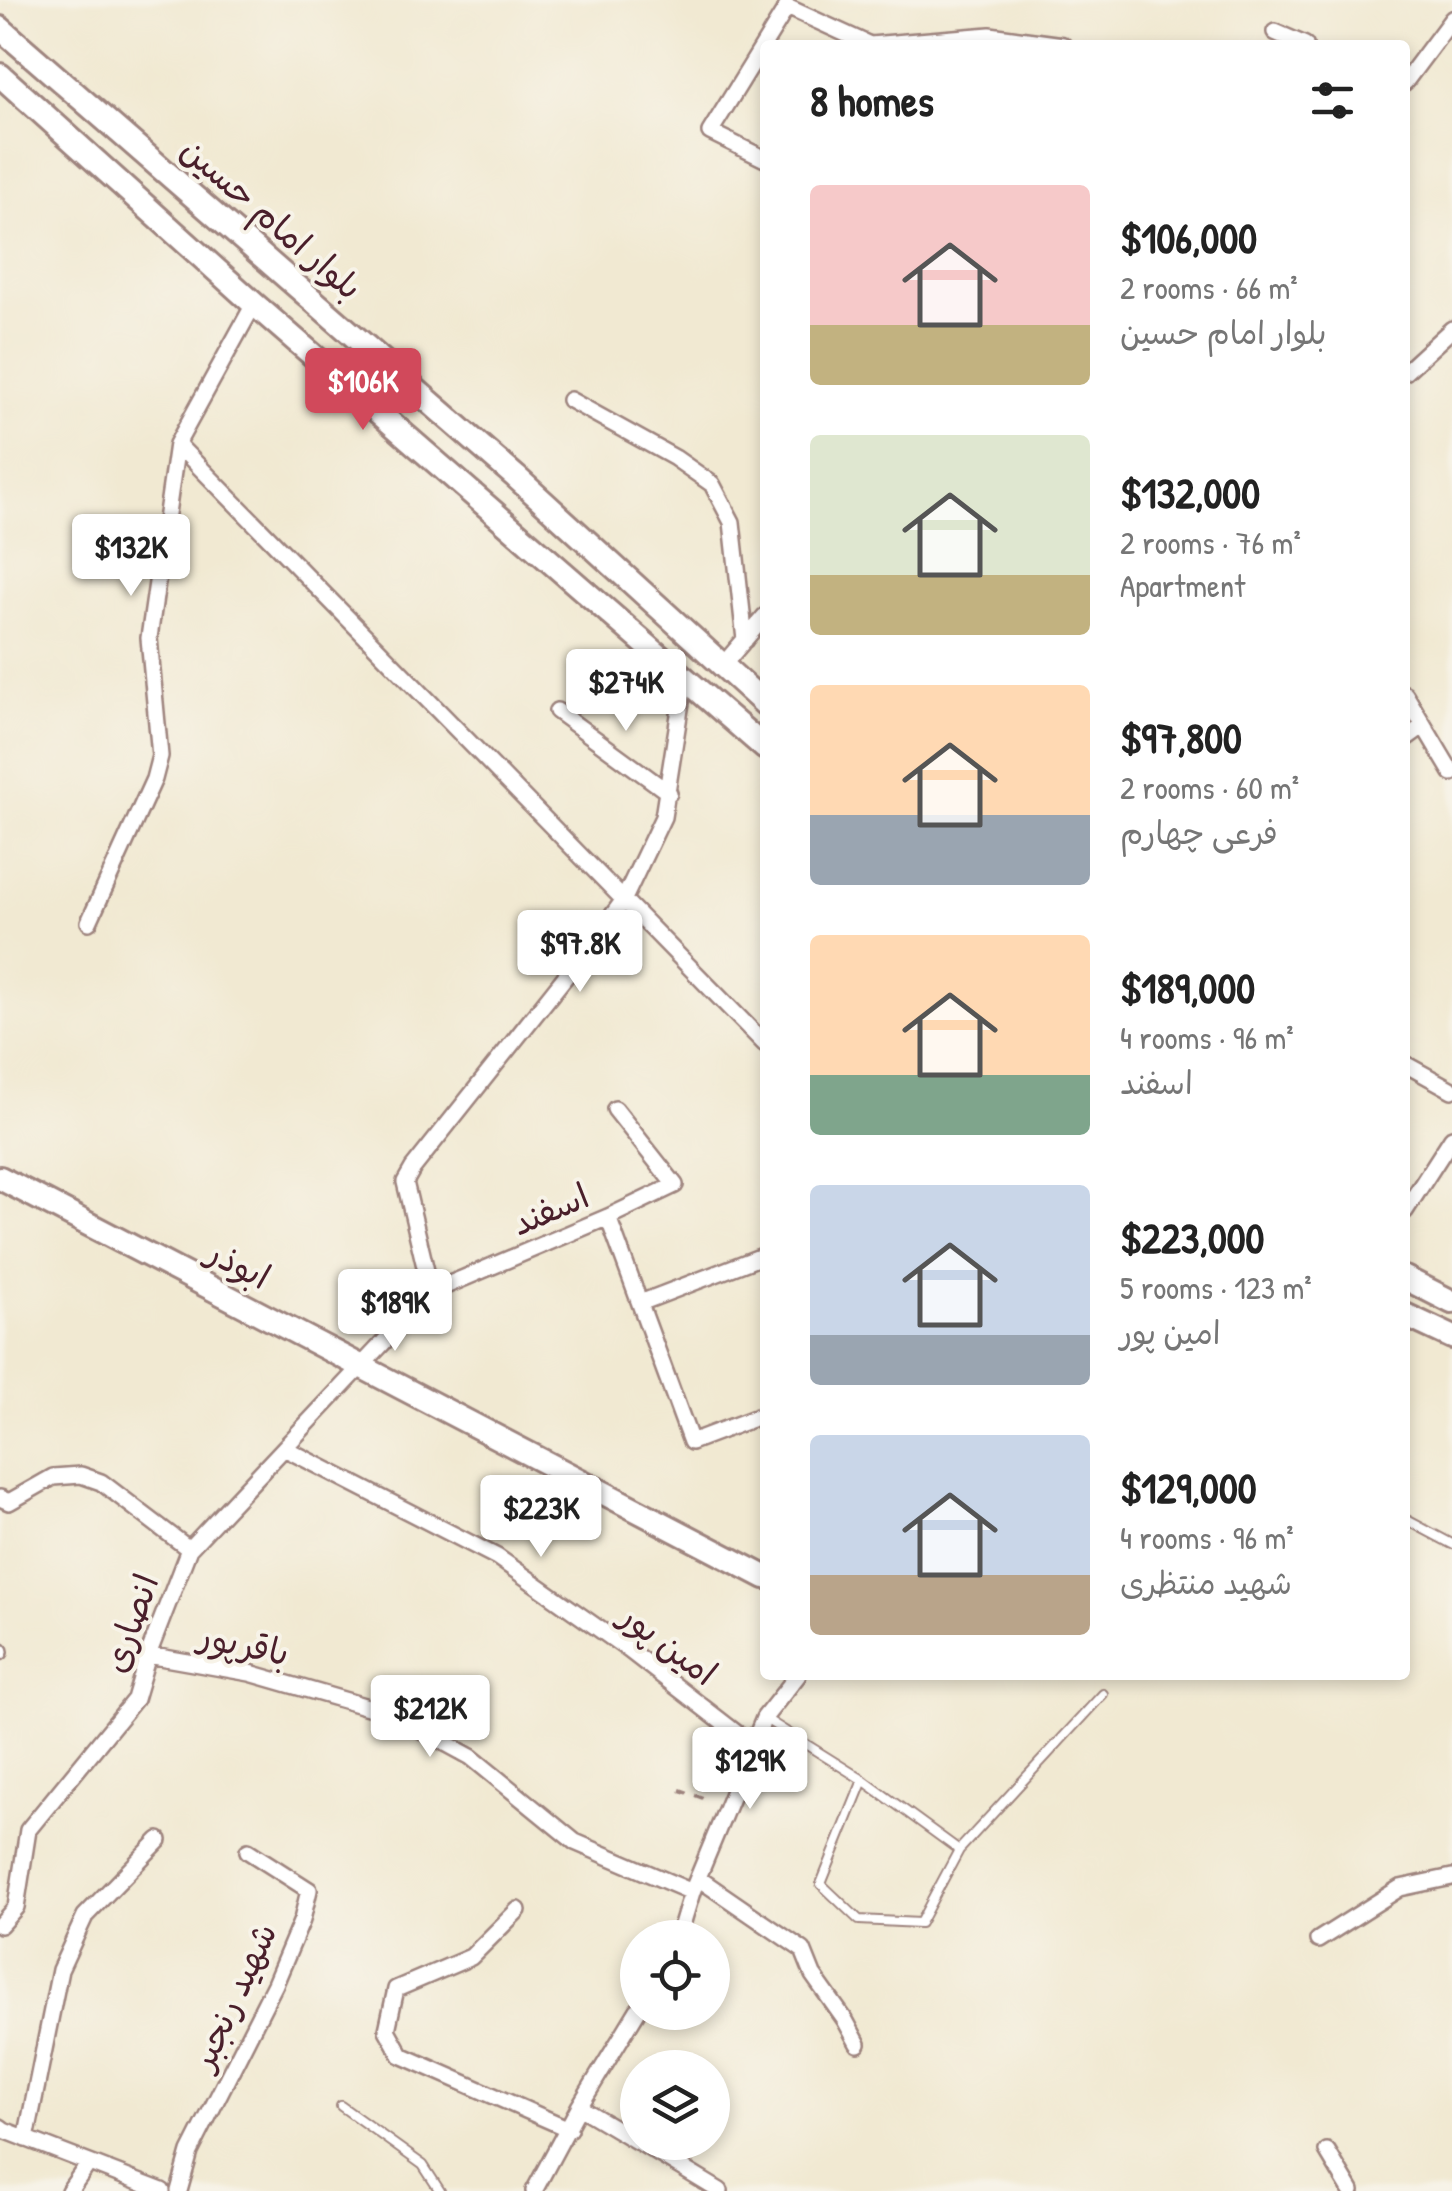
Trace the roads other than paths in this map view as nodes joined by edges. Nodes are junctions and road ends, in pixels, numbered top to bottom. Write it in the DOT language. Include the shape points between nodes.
graph roads {
  1 [pos="1452,19"];
  2 [pos="0,28"];
  3 [pos="1275,32"];
  4 [pos="767,40"];
  5 [pos="859,40"];
  6 [pos="930,40"];
  7 [pos="1026,40"];
  8 [pos="1293,40"];
  9 [pos="760,51"];
  10 [pos="1410,75"];
  11 [pos="0,76"];
  12 [pos="760,157"];
  13 [pos="254,304"];
  14 [pos="1452,329"];
  15 [pos="1410,367"];
  16 [pos="570,400"];
  17 [pos="176,444"];
  18 [pos="760,622"];
  19 [pos="745,640"];
  20 [pos="723,666"];
  21 [pos="685,677"];
  22 [pos="760,699"];
  23 [pos="1410,703"];
  24 [pos="557,711"];
  25 [pos="1423,726"];
  26 [pos="1410,735"];
  27 [pos="760,744"];
  28 [pos="1452,773"];
  29 [pos="668,793"];
  30 [pos="623,901"];
  31 [pos="89,922"];
  32 [pos="760,1039"];
  33 [pos="1410,1067"];
  34 [pos="1452,1090"];
  35 [pos="615,1109"];
  36 [pos="1452,1138"];
  37 [pos="1445,1162"];
  38 [pos="0,1178"];
  39 [pos="1410,1205"];
  40 [pos="608,1216"];
  41 [pos="760,1257"];
  42 [pos="1410,1281"];
  43 [pos="431,1292"];
  44 [pos="1452,1302"];
  45 [pos="640,1303"];
  46 [pos="1410,1317"];
  47 [pos="1452,1338"];
  48 [pos="361,1366"];
  49 [pos="760,1416"];
  50 [pos="284,1448"];
  51 [pos="0,1498"];
  52 [pos="1410,1521"];
  53 [pos="1452,1544"];
  54 [pos="190,1549"];
  55 [pos="760,1573"];
  56 [pos="148,1655"];
  57 [pos="794,1680"];
  58 [pos="1103,1694"];
  59 [pos="764,1718"];
  60 [pos="753,1746"];
  61 [pos="862,1780"];
  62 [pos="159,1840"];
  63 [pos="959,1850"];
  64 [pos="248,1851"];
  65 [pos="1452,1877"];
  66 [pos="695,1885"];
  67 [pos="518,1910"];
  68 [pos="684,1920"];
  69 [pos="0,1925"];
  70 [pos="1318,1940"];
  71 [pos="626,2030"];
  72 [pos="858,2044"];
  73 [pos="341,2106"];
  74 [pos="579,2107"];
  75 [pos="0,2127"];
  76 [pos="568,2128"];
  77 [pos="620,2131"];
  78 [pos="26,2139"];
  79 [pos="1326,2150"];
  80 [pos="668,2160"];
  81 [pos="89,2163"];
  82 [pos="69,2191"];
  83 [pos="162,2191"];
  84 [pos="179,2191"];
  85 [pos="440,2191"];
  86 [pos="534,2191"];
  87 [pos="720,2191"];
  88 [pos="1351,2191"];
  1 -- 10 [label="street"];
  2 -- 20 [label="street, بلوار امام حسین" via="516,476"];
  3 -- 8 [label="street"];
  4 -- 5 [label="street" via="787,7"];
  6 -- 7 [label="street"];
  9 -- 12 [label="street" via="710,132"];
  11 -- 13 [label="street"];
  13 -- 17 [label="street"];
  13 -- 21 [label="street"];
  14 -- 15 [label="street"];
  16 -- 19 [label="street" via="712,484 732,522"];
  17 -- 30 [label="street"];
  17 -- 31 [label="street" via="149,638 160,756"];
  18 -- 19 [label="street"];
  19 -- 20 [label="street"];
  20 -- 22 [label="street, بلوار امام حسین"];
  21 -- 27 [label="street"];
  21 -- 29 [label="street"];
  23 -- 25 [label="street"];
  24 -- 29 [label="street"];
  25 -- 26 [label="street"];
  25 -- 28 [label="street"];
  29 -- 30 [label="street"];
  30 -- 32 [label="street"];
  30 -- 43 [label="street" via="405,1182"];
  33 -- 34 [label="street"];
  35 -- 40 [label="street, اسفند" via="675,1185"];
  36 -- 37 [label="street"];
  37 -- 39 [label="street"];
  38 -- 48 [label="street, ابوذر"];
  40 -- 43 [label="street, اسفند"];
  40 -- 45 [label="street"];
  41 -- 45 [label="street"];
  42 -- 44 [label="street"];
  43 -- 48 [label="street, اسفند"];
  45 -- 49 [label="street" via="692,1442"];
  46 -- 47 [label="street"];
  48 -- 50 [label="street, انصاری"];
  48 -- 55 [label="street, ابوذر"];
  50 -- 54 [label="street, انصاری"];
  50 -- 60 [label="street, امین پور" via="497,1557"];
  51 -- 54 [label="street" via="9,1502 53,1477 81,1475 101,1482"];
  52 -- 53 [label="lane"];
  54 -- 56 [label="street, انصاری"];
  56 -- 66 [label="street, باقرپور" via="250,1673 392,1714 472,1757 575,1842"];
  56 -- 69 [label="street, انصاری" via="134,1698 28,1830 16,1907"];
  57 -- 59 [label="street"];
  58 -- 63 [label="lane"];
  59 -- 60 [label="street"];
  59 -- 61 [label="lane"];
  60 -- 66 [label="street"];
  61 -- 63 [label="lane"];
  61 -- 63 [label="lane" via="822,1884 860,1920 920,1923"];
  62 -- 78 [label="street" via="85,1916 60,1970"];
  64 -- 84 [label="street, شهید رنجبر" via="308,1890 302,1920 190,2152"];
  65 -- 70 [label="street" via="1400,1888"];
  66 -- 68 [label="street"];
  66 -- 72 [label="street, باقرپور" via="803,1950"];
  67 -- 76 [label="street" via="471,1957 396,1989 386,2030 401,2055"];
  71 -- 74 [label="street"];
  73 -- 85 [label="lane" via="423,2165"];
  74 -- 76 [label="street"];
  74 -- 77 [label="street"];
  75 -- 78 [label="street"];
  76 -- 86 [label="street"];
  78 -- 81 [label="street"];
  79 -- 88 [label="street"];
  80 -- 87 [label="street"];
  81 -- 82 [label="street"];
  81 -- 83 [label="street"];
}
